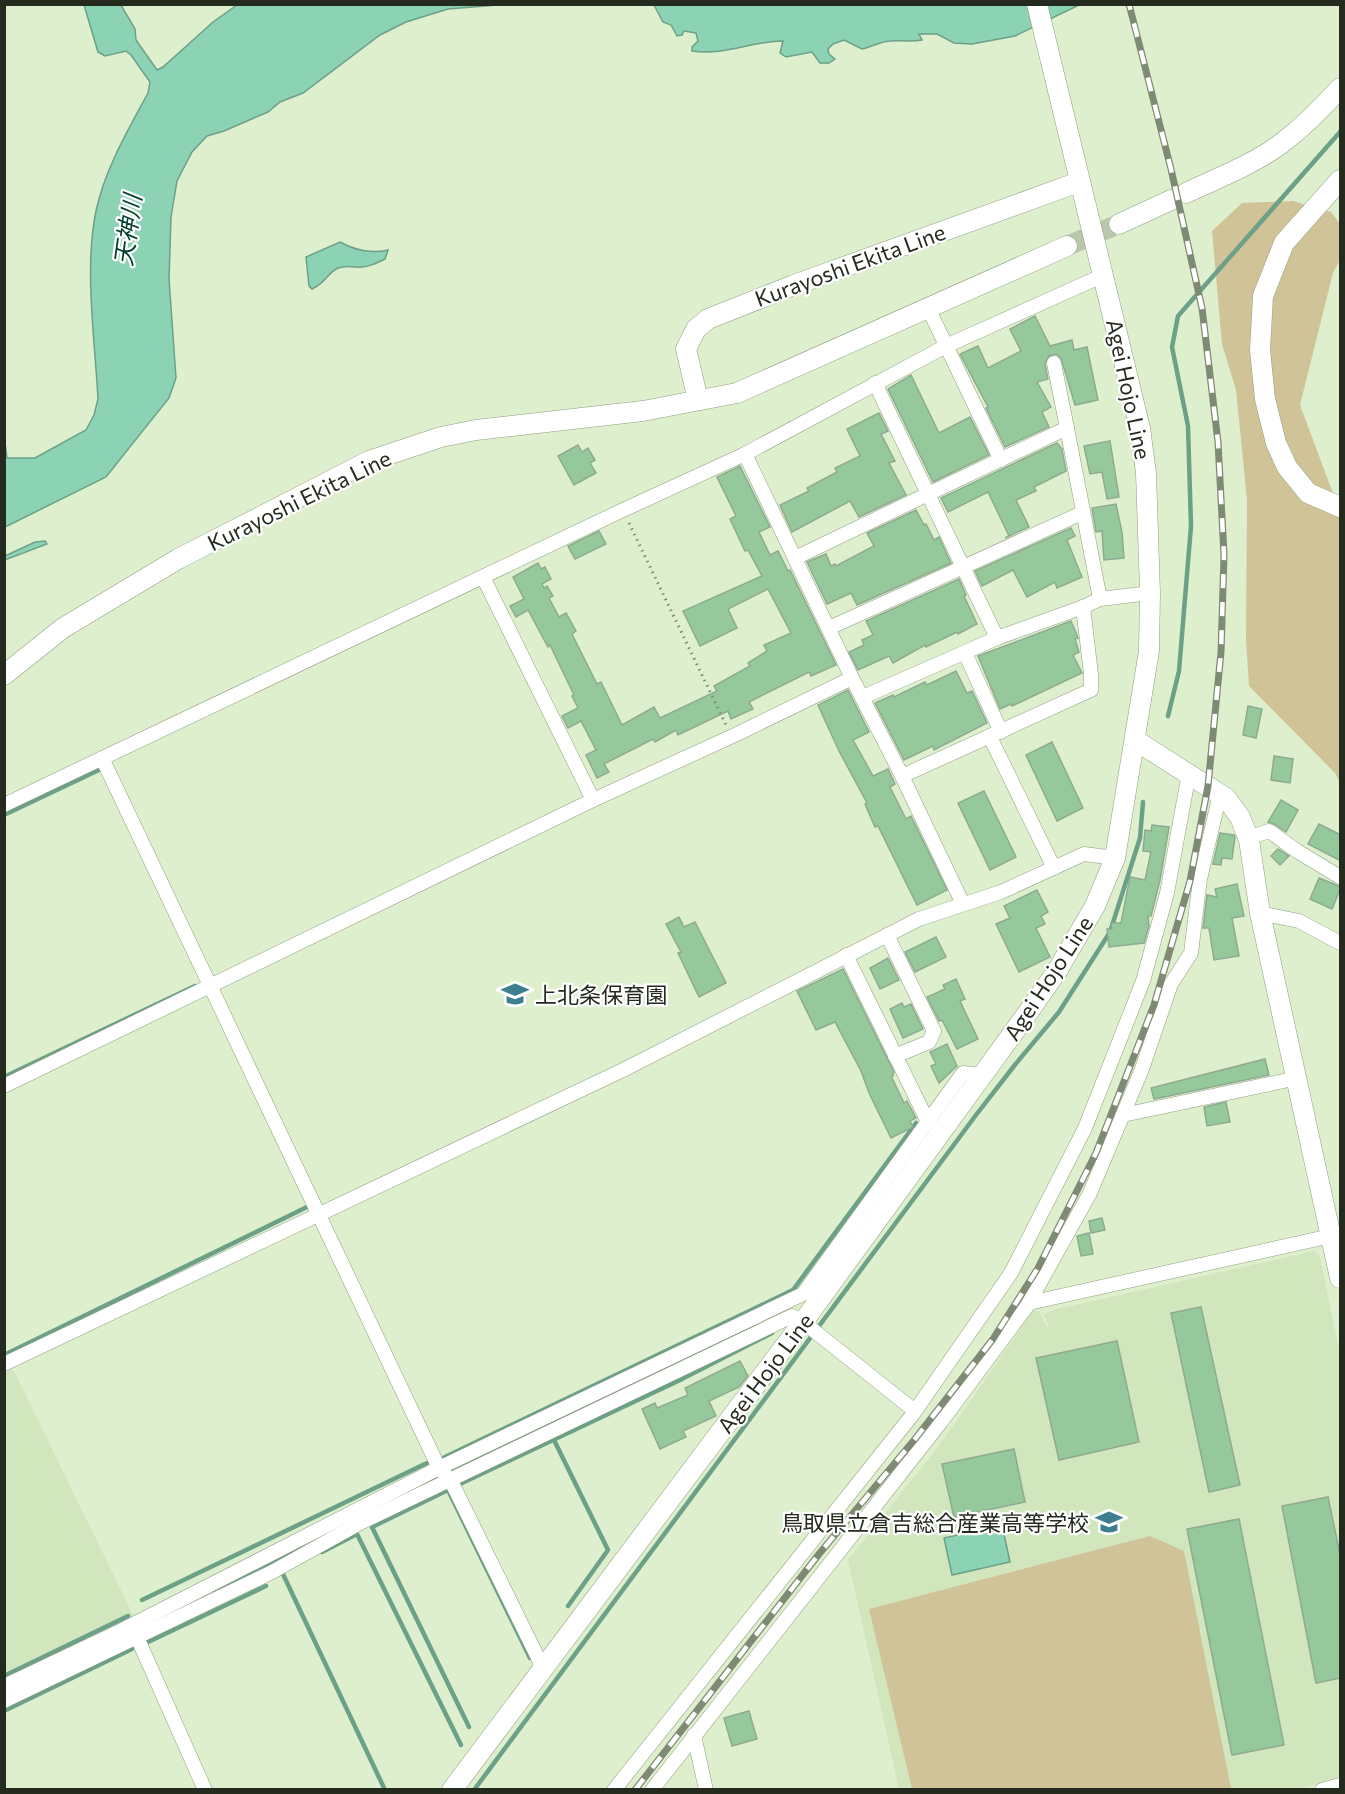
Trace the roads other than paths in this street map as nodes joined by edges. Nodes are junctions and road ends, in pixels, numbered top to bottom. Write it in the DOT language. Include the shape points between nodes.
graph roads {
  1 [pos="1037,4"];
  2 [pos="1341,88"];
  3 [pos="1077,173"];
  4 [pos="1341,180"];
  5 [pos="1119,224"];
  6 [pos="1067,246"];
  7 [pos="1104,275"];
  8 [pos="928,310"];
  9 [pos="946,346"];
  10 [pos="1054,363"];
  11 [pos="875,383"];
  12 [pos="698,400"];
  13 [pos="1067,428"];
  14 [pos="745,454"];
  15 [pos="1001,460"];
  16 [pos="928,494"];
  17 [pos="1341,507"];
  18 [pos="1082,513"];
  19 [pos="795,558"];
  20 [pos="963,566"];
  21 [pos="483,577"];
  22 [pos="1150,593"];
  23 [pos="1100,599"];
  24 [pos="1083,608"];
  25 [pos="829,628"];
  26 [pos="997,638"];
  27 [pos="965,653"];
  28 [pos="4,675"];
  29 [pos="852,678"];
  30 [pos="863,697"];
  31 [pos="995,734"];
  32 [pos="1135,740"];
  33 [pos="102,758"];
  34 [pos="1189,773"];
  35 [pos="902,776"];
  36 [pos="1220,794"];
  37 [pos="593,800"];
  38 [pos="4,805"];
  39 [pos="1248,838"];
  40 [pos="1115,858"];
  41 [pos="1053,868"];
  42 [pos="1341,877"];
  43 [pos="963,904"];
  44 [pos="1260,913"];
  45 [pos="887,935"];
  46 [pos="1341,943"];
  47 [pos="846,955"];
  48 [pos="211,986"];
  49 [pos="894,1056"];
  50 [pos="982,1075"];
  51 [pos="1298,1078"];
  52 [pos="4,1086"];
  53 [pos="1123,1115"];
  54 [pos="928,1122"];
  55 [pos="318,1214"];
  56 [pos="1336,1235"];
  57 [pos="1341,1278"];
  58 [pos="792,1299"];
  59 [pos="1029,1303"];
  60 [pos="798,1319"];
  61 [pos="4,1364"];
  62 [pos="915,1411"];
  63 [pos="439,1468"];
  64 [pos="451,1481"];
  65 [pos="137,1637"];
  66 [pos="543,1668"];
  67 [pos="4,1686"];
  68 [pos="4,1701"];
  69 [pos="694,1735"];
  70 [pos="1341,1785"];
  71 [pos="205,1790"];
  72 [pos="452,1790"];
  73 [pos="614,1790"];
  74 [pos="652,1790"];
  75 [pos="706,1790"];
  76 [pos="1322,1790"];
  1 -- 3 [label="main road, Agei Hojo Line"];
  2 -- 5 [label="main road" via="1282,143"];
  3 -- 7 [label="main road, Agei Hojo Line"];
  3 -- 12 [label="main road, Kurayoshi Ekita Line" via="708,319 696,329 686,349"];
  4 -- 17 [label="main road" via="1284,243 1263,296 1260,350 1265,399 1276,443 1287,467 1308,493"];
  6 -- 8 [label="main road, Kurayoshi Ekita Line"];
  7 -- 9 [label="street"];
  7 -- 22 [label="main road, Agei Hojo Line" via="1140,428 1146,473"];
  8 -- 9 [label="street"];
  8 -- 12 [label="main road, Kurayoshi Ekita Line" via="737,393"];
  9 -- 11 [label="street"];
  9 -- 15 [label="street"];
  10 -- 13 [label="street"];
  11 -- 14 [label="street"];
  11 -- 16 [label="street"];
  12 -- 28 [label="main road, Kurayoshi Ekita Line" via="643,411 476,430 441,437 369,461 178,559 63,628"];
  13 -- 15 [label="street"];
  13 -- 18 [label="street"];
  14 -- 19 [label="street"];
  14 -- 21 [label="street"];
  15 -- 16 [label="street"];
  16 -- 19 [label="street"];
  16 -- 20 [label="street"];
  18 -- 20 [label="street"];
  18 -- 23 [label="street"];
  19 -- 25 [label="street"];
  20 -- 25 [label="street"];
  20 -- 26 [label="street"];
  21 -- 33 [label="street"];
  21 -- 37 [label="street"];
  22 -- 23 [label="street"];
  22 -- 32 [label="main road, Agei Hojo Line" via="1149,651"];
  23 -- 24 [label="street"];
  24 -- 26 [label="street"];
  24 -- 31 [label="street" via="1091,690"];
  25 -- 29 [label="street"];
  26 -- 27 [label="street"];
  27 -- 30 [label="street"];
  27 -- 31 [label="street"];
  29 -- 30 [label="street"];
  29 -- 37 [label="street"];
  30 -- 35 [label="street"];
  31 -- 35 [label="street"];
  31 -- 41 [label="street"];
  32 -- 34 [label="main road"];
  32 -- 40 [label="main road, Agei Hojo Line"];
  33 -- 38 [label="street"];
  33 -- 48 [label="street"];
  34 -- 36 [label="main road"];
  34 -- 62 [label="street" via="1167,893 1143,981 1084,1128 1011,1273"];
  35 -- 43 [label="street"];
  36 -- 39 [label="main road" via="1240,817"];
  36 -- 53 [label="street" via="1200,879 1191,953 1171,984"];
  37 -- 48 [label="street"];
  39 -- 42 [label="street" via="1269,831"];
  39 -- 44 [label="main road"];
  40 -- 41 [label="street" via="1084,854"];
  40 -- 50 [label="main road, Agei Hojo Line" via="1077,939"];
  41 -- 43 [label="street"];
  43 -- 45 [label="street"];
  44 -- 46 [label="street" via="1299,921"];
  44 -- 51 [label="main road"];
  45 -- 47 [label="street"];
  45 -- 49 [label="street" via="933,1030 929,1042"];
  47 -- 49 [label="street"];
  47 -- 55 [label="street" via="624,1070"];
  48 -- 52 [label="street"];
  48 -- 55 [label="street"];
  49 -- 54 [label="street"];
  50 -- 54 [label="street" via="963,1073"];
  50 -- 60 [label="main road, Agei Hojo Line"];
  51 -- 53 [label="street"];
  51 -- 56 [label="main road"];
  53 -- 59 [label="street" via="1090,1193"];
  54 -- 58 [label="street" via="802,1294"];
  55 -- 61 [label="street"];
  55 -- 63 [label="street"];
  56 -- 57 [label="main road"];
  56 -- 59 [label="street"];
  58 -- 60 [label="street"];
  58 -- 63 [label="street"];
  59 -- 69 [label="street" via="941,1422"];
  60 -- 62 [label="street"];
  60 -- 64 [label="street"];
  60 -- 66 [label="main road, Agei Hojo Line"];
  62 -- 73 [label="street"];
  63 -- 64 [label="street"];
  63 -- 67 [label="street"];
  64 -- 65 [label="street"];
  64 -- 66 [label="street"];
  65 -- 68 [label="street"];
  65 -- 71 [label="street"];
  66 -- 72 [label="main road, Agei Hojo Line"];
  69 -- 74 [label="street"];
  69 -- 75 [label="street"];
  70 -- 76 [label="street"];
}
